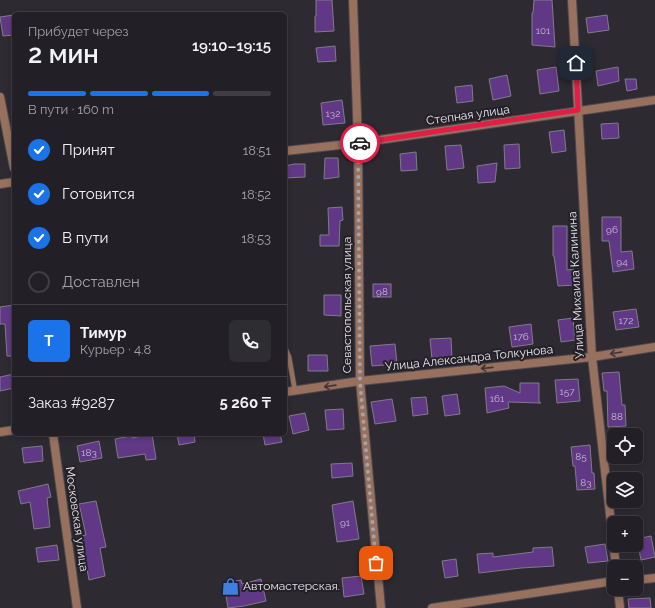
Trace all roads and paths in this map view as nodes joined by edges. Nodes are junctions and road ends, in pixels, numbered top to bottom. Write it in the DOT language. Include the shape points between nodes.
graph roads {
  1 [pos="353,0"];
  2 [pos="572,0"];
  3 [pos="0,97"];
  4 [pos="655,100"];
  5 [pos="578,110"];
  6 [pos="358,143"];
  7 [pos="287,151"];
  8 [pos="12,158"];
  9 [pos="12,182"];
  10 [pos="0,184"];
  11 [pos="655,347"];
  12 [pos="287,352"];
  13 [pos="592,357"];
  14 [pos="360,382"];
  15 [pos="295,391"];
  16 [pos="287,392"];
  17 [pos="12,430"];
  18 [pos="0,432"];
  19 [pos="53,436"];
  20 [pos="615,560"];
  21 [pos="655,578"];
  22 [pos="643,579"];
  23 [pos="607,583"];
  24 [pos="619,596"];
  25 [pos="77,608"];
  26 [pos="381,608"];
  27 [pos="432,608"];
  28 [pos="620,608"];
  1 -- 6 [label="street, Севастопольская улица"];
  2 -- 5 [label="street, Улица Михаила Калинина"];
  3 -- 8 [label="street"];
  4 -- 5 [label="street, Степная улица"];
  5 -- 6 [label="street, Степная улица"];
  5 -- 13 [label="street, Улица Михаила Калинина"];
  6 -- 7 [label="street, Степная улица"];
  6 -- 14 [label="street, Севастопольская улица"];
  9 -- 10 [label="street"];
  11 -- 13 [label="street, Улица Александра Толкунова, one-way"];
  12 -- 15 [label="lane"];
  13 -- 14 [label="street, Улица Александра Толкунова, one-way"];
  13 -- 20 [label="street, Улица Михаила Калинина"];
  14 -- 15 [label="street, Улица Александра Толкунова, one-way"];
  14 -- 26 [label="street, Севастопольская улица"];
  15 -- 16 [label="street, Улица Александра Толкунова"];
  17 -- 18 [label="street"];
  19 -- 25 [label="street, Московская улица"];
  21 -- 22 [label="street"];
  23 -- 27 [label="street"];
  24 -- 28 [label="street"];
}
